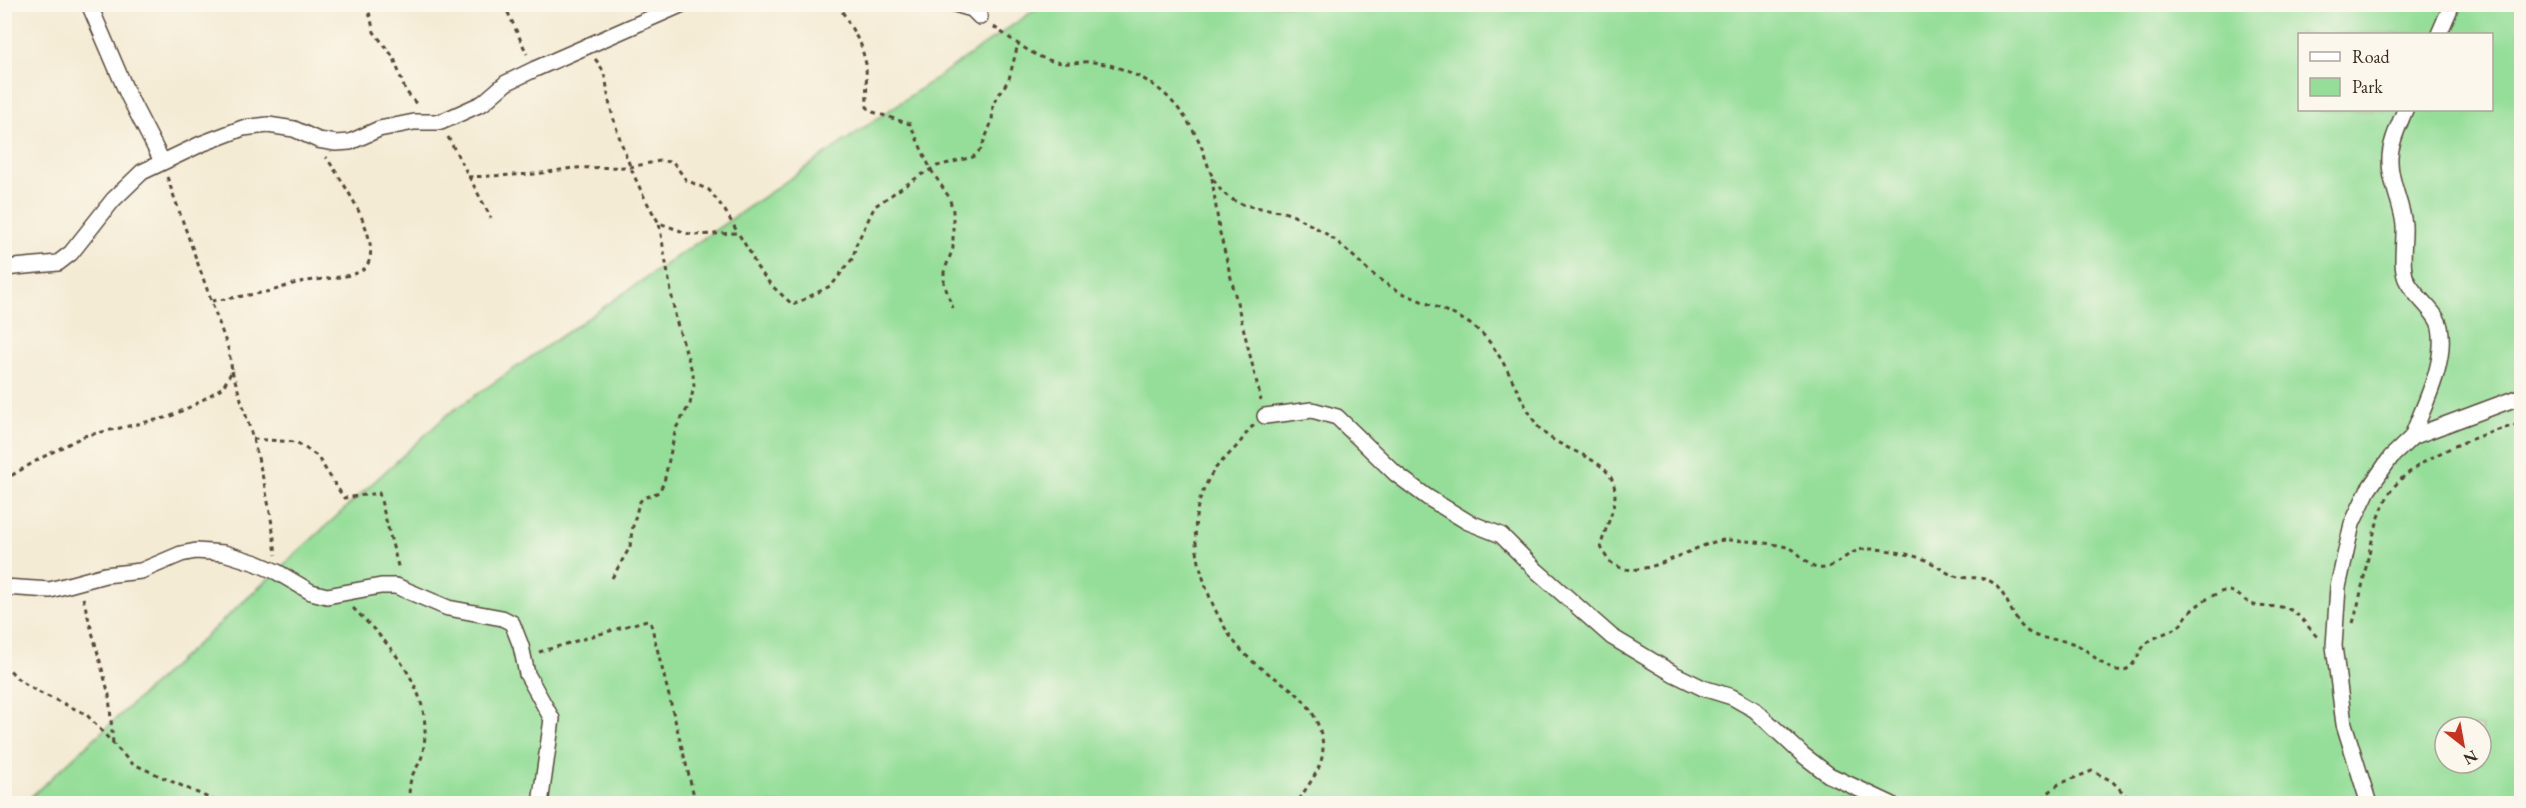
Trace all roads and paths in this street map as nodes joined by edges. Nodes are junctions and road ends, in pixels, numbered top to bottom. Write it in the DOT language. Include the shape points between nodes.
graph roads {
  1 [pos="89,4"];
  2 [pos="368,4"];
  3 [pos="504,4"];
  4 [pos="683,4"];
  5 [pos="838,4"];
  6 [pos="955,4"];
  7 [pos="2452,4"];
  8 [pos="980,17"];
  9 [pos="2439,33"];
  10 [pos="1018,43"];
  11 [pos="582,48"];
  12 [pos="535,69"];
  13 [pos="2405,111"];
  14 [pos="441,122"];
  15 [pos="308,135"];
  16 [pos="11,150"];
  17 [pos="4,152"];
  18 [pos="162,161"];
  19 [pos="630,167"];
  20 [pos="931,170"];
  21 [pos="1212,176"];
  22 [pos="468,177"];
  23 [pos="491,218"];
  24 [pos="659,223"];
  25 [pos="738,233"];
  26 [pos="4,268"];
  27 [pos="212,301"];
  28 [pos="953,308"];
  29 [pos="232,371"];
  30 [pos="2522,396"];
  31 [pos="1265,416"];
  32 [pos="2522,424"];
  33 [pos="2412,437"];
  34 [pos="253,439"];
  35 [pos="4,480"];
  36 [pos="278,572"];
  37 [pos="612,578"];
  38 [pos="79,582"];
  39 [pos="4,587"];
  40 [pos="404,589"];
  41 [pos="340,595"];
  42 [pos="2352,626"];
  43 [pos="523,657"];
  44 [pos="2336,657"];
  45 [pos="4,664"];
  46 [pos="114,746"];
  47 [pos="222,804"];
  48 [pos="409,804"];
  49 [pos="540,804"];
  50 [pos="696,804"];
  51 [pos="1297,804"];
  52 [pos="1891,804"];
  53 [pos="2035,804"];
  54 [pos="2134,804"];
  55 [pos="2369,804"];
  1 -- 18 [label="street" via="128,95"];
  2 -- 14 [label="path" via="375,32 394,58 410,97"];
  3 -- 12 [label="path"];
  4 -- 11 [label="street"];
  5 -- 20 [label="path" via="861,45 866,64 867,107 910,124"];
  6 -- 8 [label="street" via="972,9"];
  7 -- 9 [label="street"];
  8 -- 10 [label="path"];
  10 -- 20 [label="path" via="1008,80 993,104 992,121 981,149 973,157"];
  10 -- 21 [label="path" via="1045,59 1110,65 1153,84 1185,118"];
  11 -- 12 [label="street"];
  11 -- 19 [label="path" via="597,60 607,78 610,104"];
  12 -- 14 [label="street" via="506,83 483,103"];
  13 -- 33 [label="street" via="2389,161 2404,224 2405,277 2440,326 2441,349"];
  14 -- 15 [label="street" via="414,122 379,129 336,144"];
  14 -- 22 [label="path"];
  15 -- 18 [label="street" via="268,125 243,128"];
  15 -- 27 [label="path" via="343,182 362,218 370,240 368,262 363,270 345,276"];
  16 -- 17 [label="path"];
  18 -- 26 [label="street" via="142,172 58,263"];
  18 -- 27 [label="path"];
  19 -- 22 [label="path"];
  19 -- 24 [label="path"];
  19 -- 25 [label="path" via="673,162 688,182 709,190"];
  20 -- 25 [label="path" via="875,206 853,258 842,273 832,285 793,305 756,266"];
  20 -- 28 [label="path" via="949,197 953,211 953,248 944,272"];
  21 -- 31 [label="path" via="1221,240"];
  21 -- 44 [label="path" via="1227,197 1247,207 1279,209 1296,217 1335,240 1388,285 1448,312 1487,339 1538,426 1550,438 1593,460 1613,480 1615,495 1601,546 1613,565 1625,571 1663,562 1705,543 1726,540 1783,546 1816,568 1824,568 1857,550 1910,555 1959,577 1983,578 2005,596 2027,631 2078,646 2119,670 2129,668 2144,646 2180,624 2190,611 2216,593 2230,591 2256,606 2293,612"];
  22 -- 23 [label="path"];
  24 -- 25 [label="path" via="692,235"];
  24 -- 37 [label="path" via="676,320 694,386 690,404 676,428 664,482 659,492 639,503 630,548"];
  27 -- 29 [label="path"];
  29 -- 34 [label="path"];
  29 -- 35 [label="path" via="223,387 169,417 84,436"];
  30 -- 33 [label="street"];
  31 -- 51 [label="path" via="1214,470 1198,506 1195,537 1211,602 1221,621 1256,666 1294,689 1313,712 1323,754 1319,771"];
  31 -- 52 [label="street" via="1312,410 1337,417 1426,497 1468,522 1501,535 1621,643 1674,674 1755,710 1829,775"];
  32 -- 42 [label="path" via="2451,448 2399,480 2376,526"];
  33 -- 44 [label="street" via="2391,457 2368,490 2352,524 2338,586"];
  34 -- 36 [label="path" via="271,514"];
  34 -- 40 [label="path" via="297,442 317,456 344,498 379,493"];
  36 -- 38 [label="street" via="224,553 191,551 141,571"];
  36 -- 41 [label="street" via="318,594"];
  38 -- 39 [label="street" via="50,590"];
  38 -- 46 [label="path" via="109,695"];
  40 -- 41 [label="street" via="381,586"];
  40 -- 43 [label="street" via="448,608 509,621"];
  41 -- 48 [label="path" via="400,659 423,706 424,748 411,778"];
  43 -- 49 [label="street" via="527,674 552,719"];
  43 -- 50 [label="path" via="647,620"];
  44 -- 55 [label="street" via="2344,724"];
  45 -- 46 [label="path" via="36,691 86,714"];
  46 -- 47 [label="path" via="145,771"];
  53 -- 54 [label="path" via="2059,784 2092,771 2112,781"];
}
